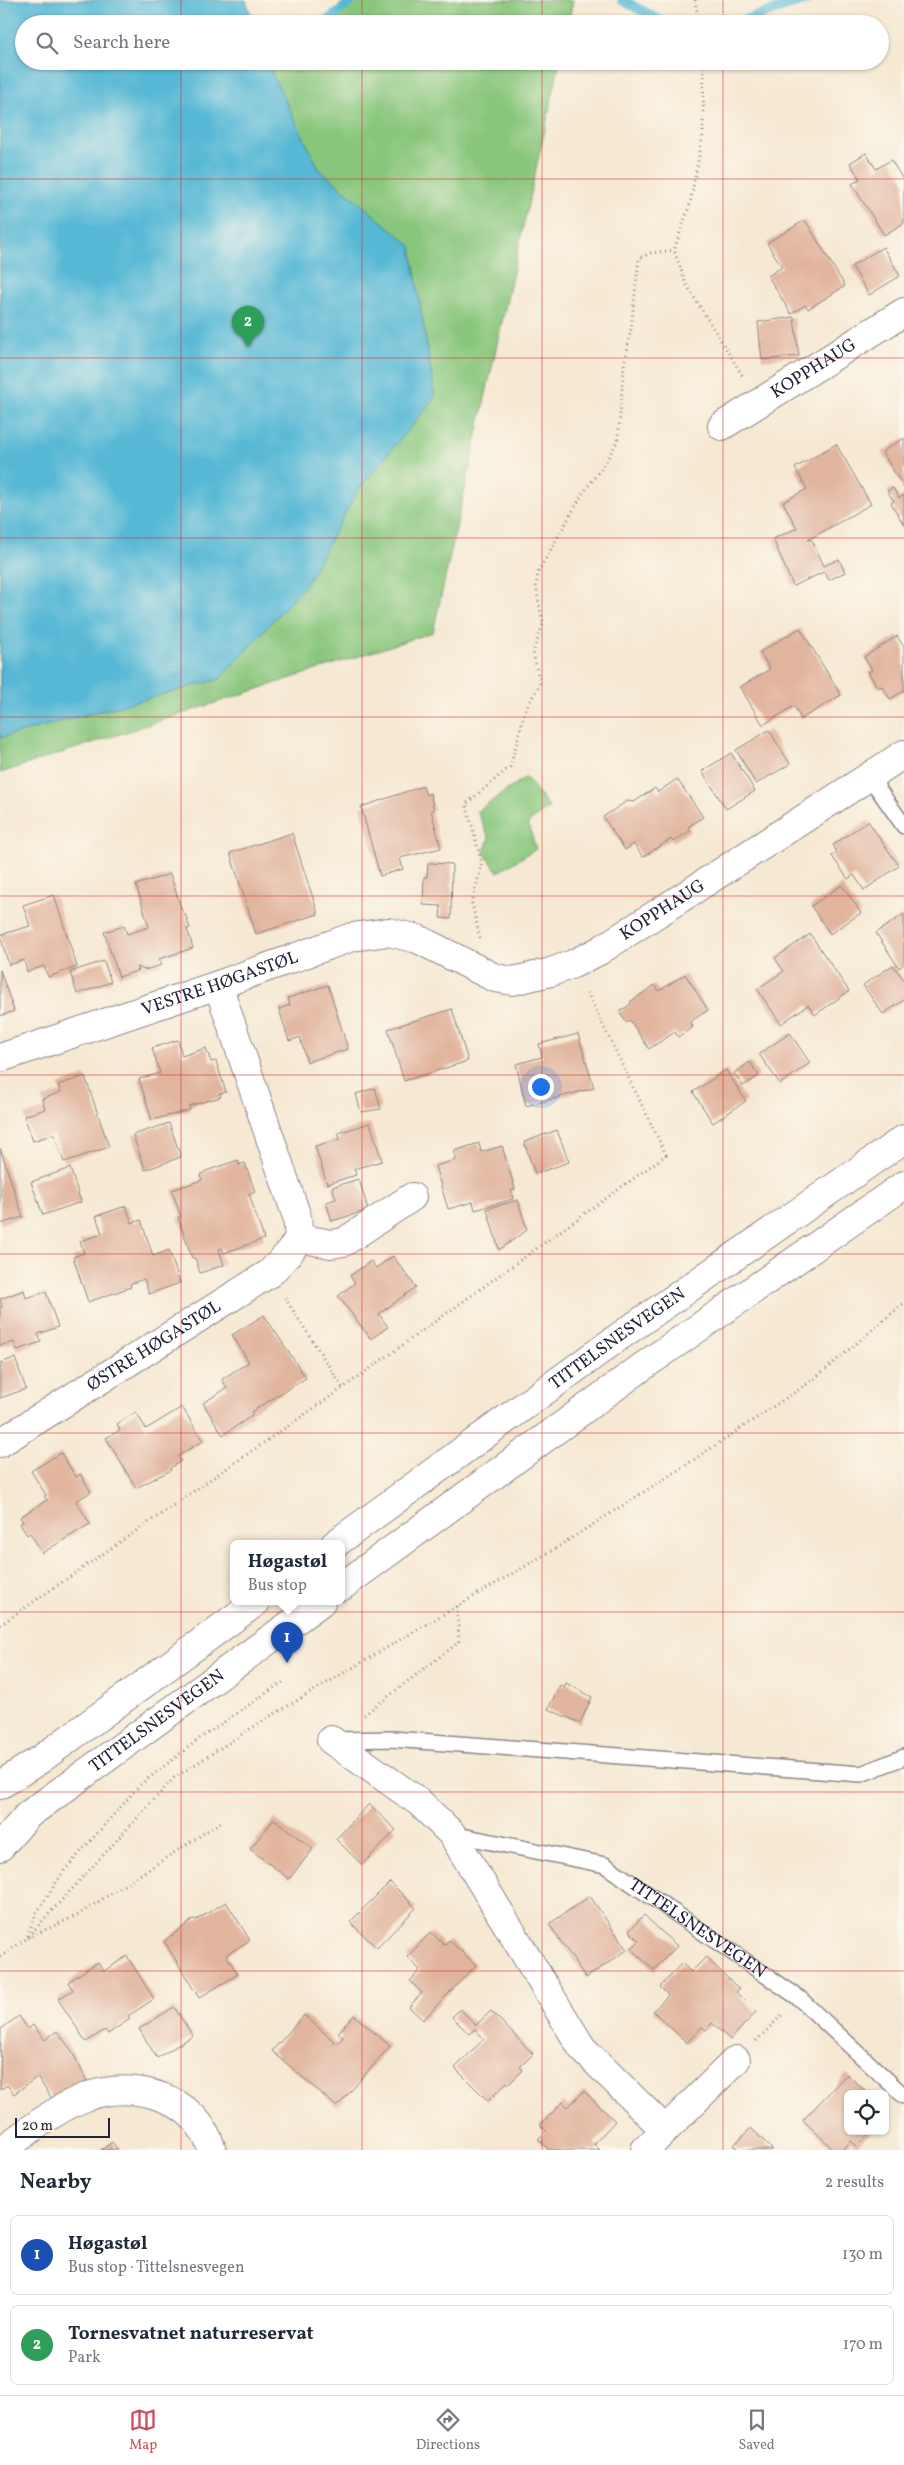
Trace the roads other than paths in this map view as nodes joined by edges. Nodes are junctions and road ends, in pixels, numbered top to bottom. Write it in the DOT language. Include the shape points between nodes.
graph roads {
  1 [pos="904,312"];
  2 [pos="722,426"];
  3 [pos="904,754"];
  4 [pos="869,776"];
  5 [pos="904,826"];
  6 [pos="442,951"];
  7 [pos="218,985"];
  8 [pos="0,1058"];
  9 [pos="904,1139"];
  10 [pos="904,1185"];
  11 [pos="412,1196"];
  12 [pos="298,1238"];
  13 [pos="0,1442"];
  14 [pos="340,1540"];
  15 [pos="345,1584"];
  16 [pos="252,1605"];
  17 [pos="317,1605"];
  18 [pos="331,1740"];
  19 [pos="904,1757"];
  20 [pos="0,1785"];
  21 [pos="452,1834"];
  22 [pos="0,1847"];
  23 [pos="736,2060"];
  24 [pos="904,2096"];
  25 [pos="665,2130"];
  26 [pos="2,2150"];
  27 [pos="212,2150"];
  28 [pos="645,2150"];
  1 -- 2 [label="street, KOPPHAUG"];
  3 -- 4 [label="street, KOPPHAUG"];
  4 -- 5 [label="lane"];
  4 -- 6 [label="street, KOPPHAUG" via="599,951 573,964 513,981 495,978"];
  6 -- 7 [label="street, VESTRE HØGASTØL" via="418,939 388,932 352,937"];
  7 -- 8 [label="street, VESTRE HØGASTØL"];
  7 -- 12 [label="street" via="297,1217"];
  9 -- 14 [label="street, TITTELSNESVEGEN" via="620,1336"];
  10 -- 15 [label="street, TITTELSNESVEGEN" via="642,1367"];
  11 -- 12 [label="street" via="344,1242 331,1244"];
  12 -- 13 [label="street, ØSTRE HØGASTØL" via="270,1273"];
  16 -- 20 [label="street" via="41,1759"];
  17 -- 22 [label="street, TITTELSNESVEGEN" via="28,1815"];
  18 -- 19 [label="lane" via="392,1739 862,1774"];
  18 -- 21 [label="street" via="419,1802"];
  21 -- 24 [label="lane, TITTELSNESVEGEN" via="605,1865 799,1998"];
  21 -- 25 [label="street" via="582,2048"];
  23 -- 25 [label="street"];
  25 -- 28 [label="street"];
  26 -- 27 [label="street" via="86,2096 123,2089 148,2092 175,2103 196,2119"];
}
